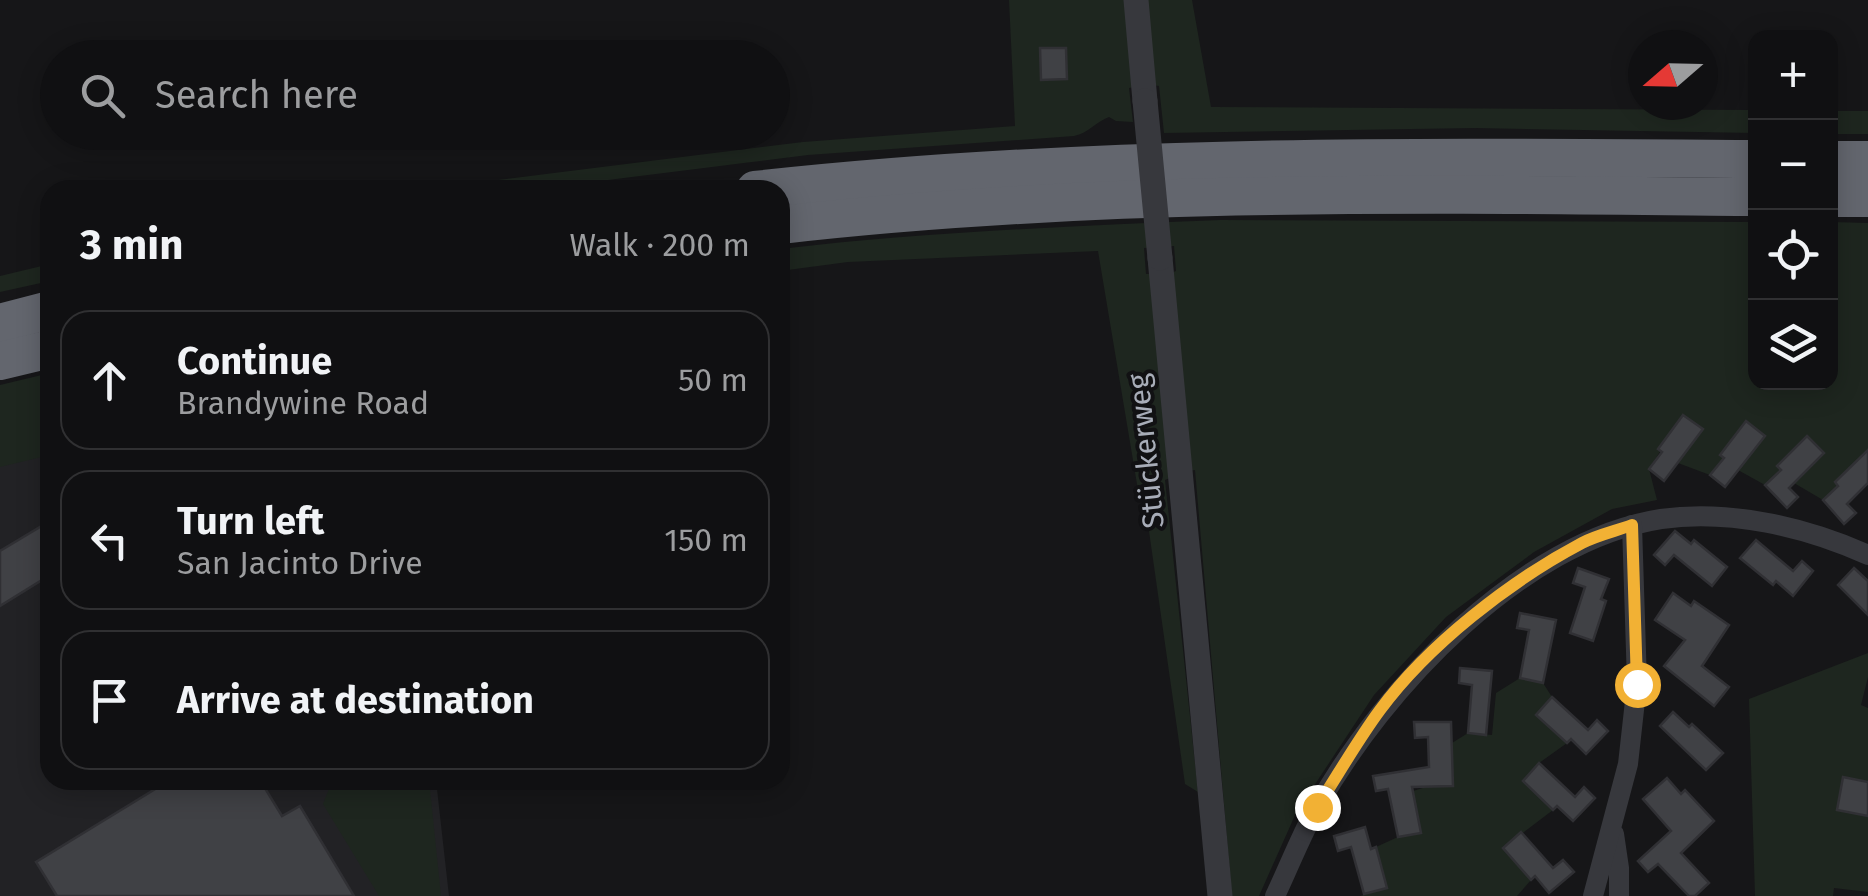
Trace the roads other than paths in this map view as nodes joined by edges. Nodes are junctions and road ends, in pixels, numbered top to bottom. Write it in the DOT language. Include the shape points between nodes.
graph roads {
  1 [pos="1136,0"];
  2 [pos="1748,159"];
  3 [pos="1838,160"];
  4 [pos="1868,160"];
  5 [pos="790,187"];
  6 [pos="1748,197"];
  7 [pos="1838,198"];
  8 [pos="1868,198"];
  9 [pos="790,224"];
  10 [pos="40,313"];
  11 [pos="0,323"];
  12 [pos="40,351"];
  13 [pos="0,361"];
  14 [pos="1632,525"];
  15 [pos="1868,555"];
  16 [pos="1613,828"];
  17 [pos="1220,896"];
  18 [pos="1275,896"];
  19 [pos="1593,896"];
  20 [pos="1619,896"];
  1 -- 17 [label="street, Stückerweg, bridge"];
  2 -- 5 [label="highway" via="1199,159"];
  3 -- 4 [label="highway"];
  6 -- 9 [label="highway" via="1212,196"];
  7 -- 8 [label="highway"];
  10 -- 11 [label="highway"];
  12 -- 13 [label="highway"];
  14 -- 15 [label="street" via="1706,515 1749,520"];
  14 -- 16 [label="street" via="1637,684"];
  14 -- 18 [label="street" via="1544,566 1441,644 1382,708 1317,807"];
  16 -- 19 [label="street"];
  16 -- 20 [label="street"];
}
